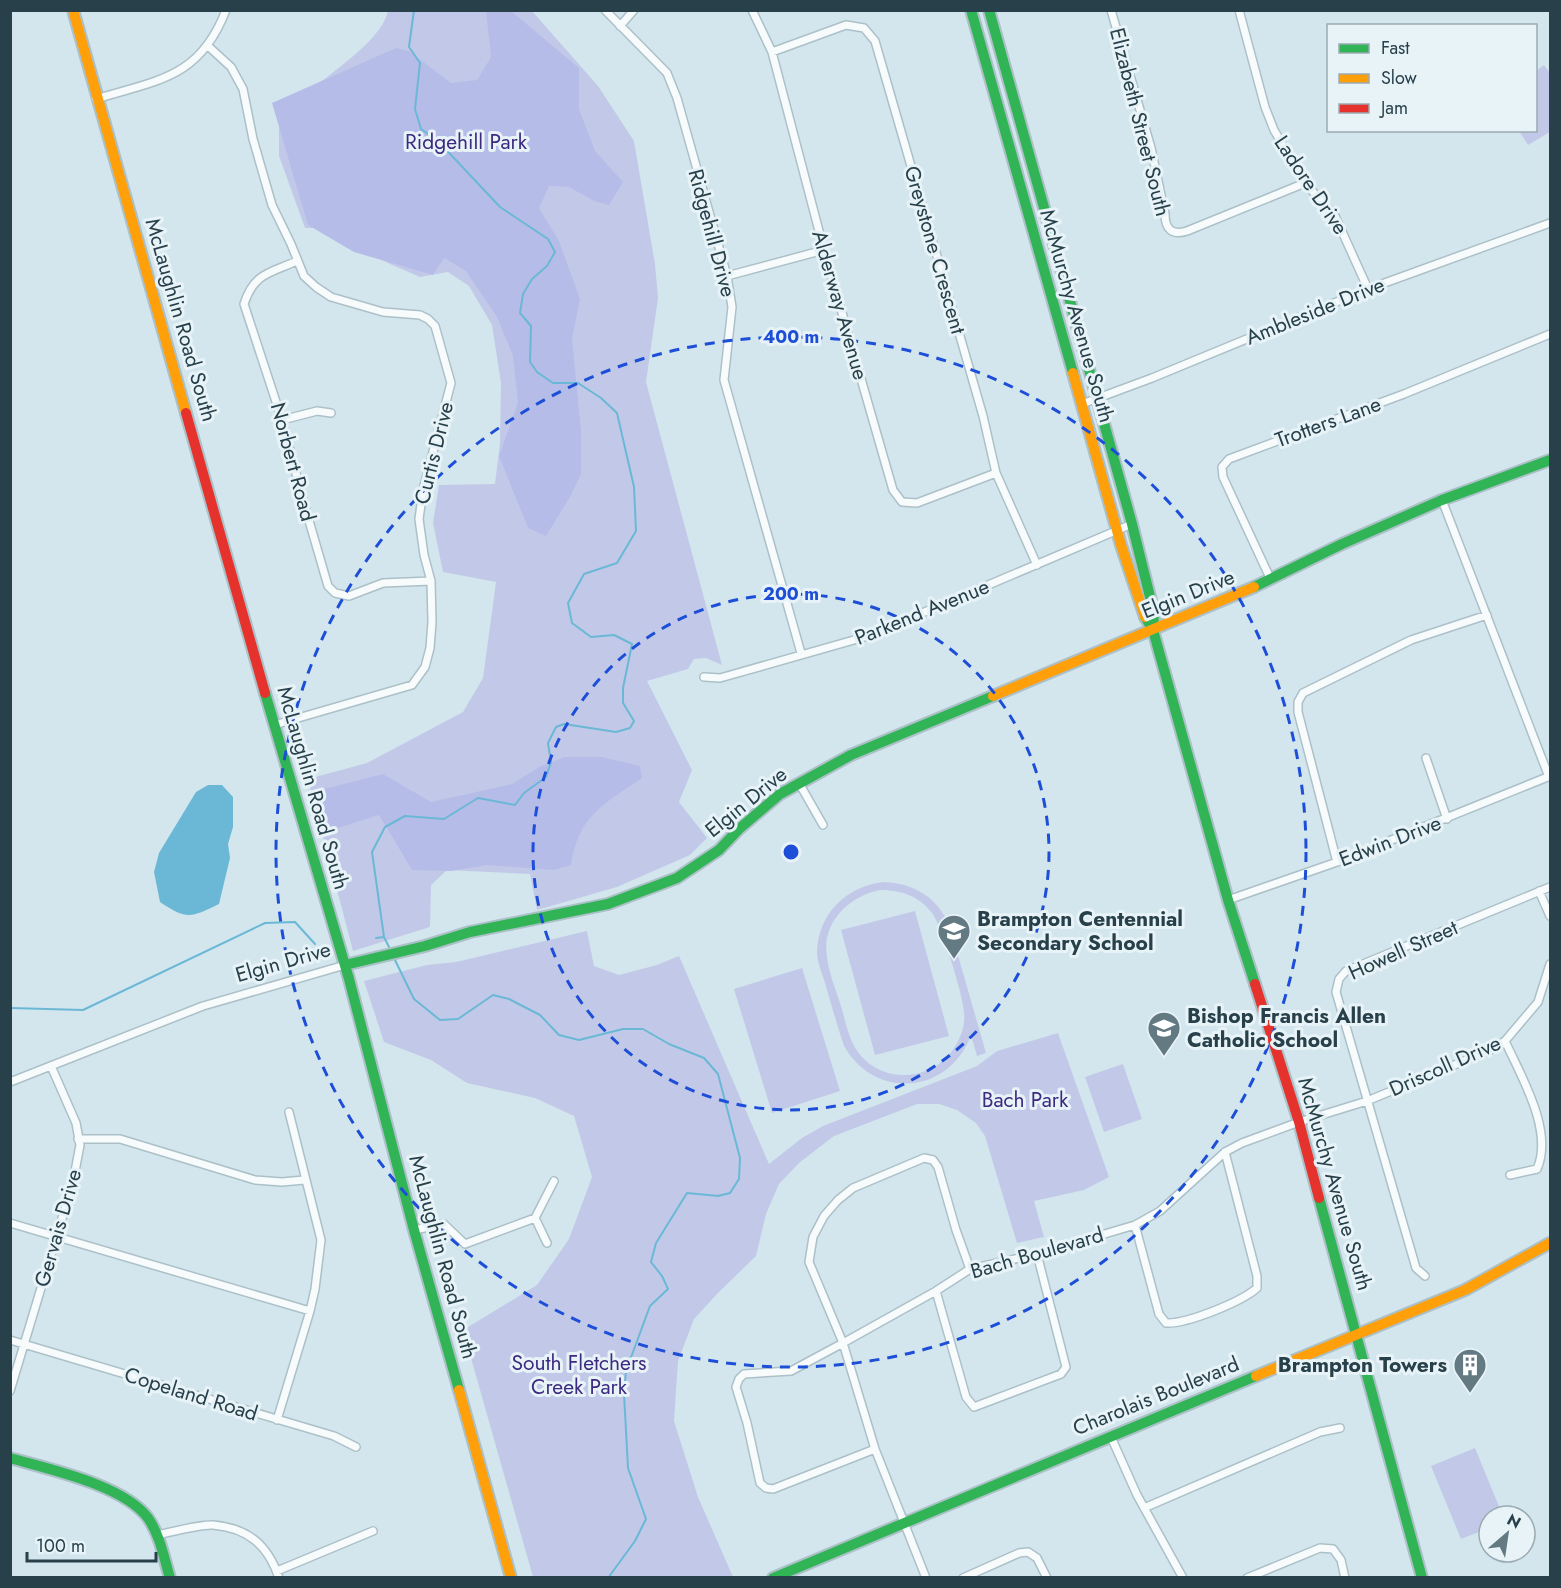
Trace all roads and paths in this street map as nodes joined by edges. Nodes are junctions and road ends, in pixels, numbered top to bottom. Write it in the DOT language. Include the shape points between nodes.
graph roads {
  1 [pos="73,10"];
  2 [pos="226,10"];
  3 [pos="605,10"];
  4 [pos="634,10"];
  5 [pos="752,10"];
  6 [pos="971,10"];
  7 [pos="989,10"];
  8 [pos="1111,10"];
  9 [pos="1239,10"];
  10 [pos="620,26"];
  11 [pos="208,46"];
  12 [pos="772,52"];
  13 [pos="96,99"];
  14 [pos="1305,183"];
  15 [pos="1551,223"];
  16 [pos="824,250"];
  17 [pos="297,261"];
  18 [pos="727,276"];
  19 [pos="1368,289"];
  20 [pos="1551,334"];
  21 [pos="1097,400"];
  22 [pos="1082,404"];
  23 [pos="331,413"];
  24 [pos="282,420"];
  25 [pos="1551,460"];
  26 [pos="996,473"];
  27 [pos="1442,500"];
  28 [pos="1132,524"];
  29 [pos="1117,531"];
  30 [pos="1037,565"];
  31 [pos="1271,580"];
  32 [pos="431,581"];
  33 [pos="1487,615"];
  34 [pos="1153,630"];
  35 [pos="801,653"];
  36 [pos="704,677"];
  37 [pos="274,725"];
  38 [pos="1426,758"];
  39 [pos="1550,776"];
  40 [pos="799,783"];
  41 [pos="1447,819"];
  42 [pos="823,825"];
  43 [pos="1337,862"];
  44 [pos="1551,887"];
  45 [pos="1539,891"];
  46 [pos="1228,900"];
  47 [pos="1551,916"];
  48 [pos="1551,964"];
  49 [pos="345,965"];
  50 [pos="1505,1041"];
  51 [pos="51,1065"];
  52 [pos="10,1082"];
  53 [pos="1367,1101"];
  54 [pos="289,1112"];
  55 [pos="1299,1122"];
  56 [pos="78,1139"];
  57 [pos="1225,1152"];
  58 [pos="1510,1175"];
  59 [pos="304,1180"];
  60 [pos="554,1181"];
  61 [pos="535,1218"];
  62 [pos="10,1223"];
  63 [pos="1135,1225"];
  64 [pos="414,1230"];
  65 [pos="57,1236"];
  66 [pos="547,1243"];
  67 [pos="1551,1243"];
  68 [pos="1037,1254"];
  69 [pos="970,1269"];
  70 [pos="1425,1276"];
  71 [pos="936,1291"];
  72 [pos="310,1311"];
  73 [pos="1357,1334"];
  74 [pos="10,1340"];
  75 [pos="843,1343"];
  76 [pos="24,1344"];
  77 [pos="10,1391"];
  78 [pos="277,1420"];
  79 [pos="1340,1428"];
  80 [pos="1111,1437"];
  81 [pos="356,1447"];
  82 [pos="874,1449"];
  83 [pos="10,1458"];
  84 [pos="1144,1508"];
  85 [pos="904,1524"];
  86 [pos="373,1531"];
  87 [pos="157,1535"];
  88 [pos="278,1574"];
  89 [pos="170,1578"];
  90 [pos="511,1578"];
  91 [pos="773,1578"];
  92 [pos="926,1578"];
  93 [pos="963,1578"];
  94 [pos="1047,1578"];
  95 [pos="1183,1578"];
  96 [pos="1247,1578"];
  97 [pos="1346,1578"];
  98 [pos="1422,1578"];
  1 -- 13 [label="street, McLaughlin Road South"];
  2 -- 11 [label="street"];
  3 -- 10 [label="street, Ridgehill Drive"];
  4 -- 10 [label="street"];
  5 -- 12 [label="street, Alderway Avenue"];
  6 -- 22 [label="street, McMurchy Avenue South"];
  7 -- 21 [label="street, McMurchy Avenue South"];
  8 -- 14 [label="street, Elizabeth Street South" via="1151,148 1165,224 1172,232 1179,234"];
  9 -- 14 [label="street, Ladore Drive" via="1274,130"];
  10 -- 18 [label="street, Ridgehill Drive" via="667,74"];
  11 -- 13 [label="street" via="188,66 165,78"];
  11 -- 17 [label="street, Curtis Drive" via="231,67 243,89 272,205"];
  12 -- 16 [label="street, Alderway Avenue"];
  12 -- 26 [label="street, Greystone Crescent" via="846,26 864,28 875,41"];
  13 -- 37 [label="street, McLaughlin Road South"];
  14 -- 19 [label="street, Ladore Drive" via="1335,216"];
  15 -- 19 [label="street, Ambleside Drive"];
  16 -- 18 [label="street"];
  16 -- 26 [label="street, Alderway Avenue" via="893,490 902,502 917,503"];
  17 -- 24 [label="street, Norbert Road" via="262,276 250,288 244,304"];
  17 -- 32 [label="street, Curtis Drive" via="304,276 331,297 383,312 420,315 435,326 451,382 419,519"];
  18 -- 35 [label="street, Ridgehill Drive" via="732,308 724,380"];
  19 -- 21 [label="street, Ambleside Drive"];
  20 -- 31 [label="street, Trotters Lane" via="1229,459 1222,467 1223,477"];
  21 -- 22 [label="street, Ambleside Drive"];
  21 -- 28 [label="street, McMurchy Avenue South"];
  22 -- 29 [label="street, McMurchy Avenue South"];
  23 -- 24 [label="street" via="317,411"];
  24 -- 32 [label="street, Norbert Road" via="328,586 335,593 349,596 383,583"];
  25 -- 27 [label="street, Elgin Drive"];
  26 -- 30 [label="street, Greystone Crescent"];
  27 -- 31 [label="street, Elgin Drive"];
  27 -- 33 [label="street"];
  28 -- 29 [label="street, Parkend Avenue"];
  28 -- 34 [label="street, McMurchy Avenue South" via="1154,613"];
  29 -- 30 [label="street, Parkend Avenue"];
  29 -- 34 [label="street, McMurchy Avenue South" via="1145,617"];
  30 -- 35 [label="street, Parkend Avenue" via="868,636"];
  31 -- 34 [label="street, Elgin Drive"];
  32 -- 37 [label="street, Curtis Drive" via="430,648 425,667 412,685"];
  33 -- 39 [label="street"];
  33 -- 43 [label="street" via="1410,640 1303,693 1298,712"];
  34 -- 40 [label="street, Elgin Drive" via="851,755"];
  34 -- 46 [label="street, McMurchy Avenue South"];
  35 -- 36 [label="street, Parkend Avenue" via="720,678"];
  37 -- 49 [label="street, McLaughlin Road South"];
  38 -- 41 [label="street"];
  39 -- 41 [label="street, Edwin Drive"];
  40 -- 42 [label="street"];
  40 -- 49 [label="street, Elgin Drive" via="780,794 719,850 677,878 608,904 470,932"];
  41 -- 43 [label="street, Edwin Drive"];
  43 -- 46 [label="street, Edwin Drive"];
  44 -- 45 [label="street, Howell Street"];
  45 -- 47 [label="street"];
  45 -- 53 [label="street, Howell Street" via="1346,971 1339,979 1336,992"];
  46 -- 55 [label="street, McMurchy Avenue South"];
  48 -- 50 [label="street, Driscoll Drive" via="1538,1002"];
  49 -- 51 [label="street, Elgin Drive" via="202,1006"];
  49 -- 64 [label="street, McLaughlin Road South"];
  50 -- 53 [label="street, Driscoll Drive"];
  50 -- 58 [label="street" via="1536,1110 1542,1145 1537,1168"];
  51 -- 52 [label="street, Elgin Drive"];
  51 -- 56 [label="street, Gervais Drive" via="76,1123"];
  53 -- 55 [label="street, Driscoll Drive"];
  53 -- 70 [label="street, Howell Street" via="1416,1268"];
  54 -- 59 [label="street"];
  55 -- 57 [label="street, Bach Boulevard"];
  55 -- 73 [label="street, McMurchy Avenue South"];
  56 -- 59 [label="street" via="120,1140 255,1180"];
  56 -- 65 [label="street, Gervais Drive" via="73,1182"];
  57 -- 63 [label="street, Bach Boulevard" via="1160,1211"];
  57 -- 63 [label="street" via="1257,1288 1247,1296 1178,1323 1166,1323 1159,1314"];
  59 -- 72 [label="street" via="321,1240"];
  60 -- 61 [label="street"];
  61 -- 64 [label="street" via="465,1244 444,1224"];
  61 -- 66 [label="street"];
  62 -- 65 [label="street"];
  63 -- 68 [label="street, Bach Boulevard"];
  64 -- 90 [label="street, McLaughlin Road South"];
  65 -- 72 [label="street"];
  65 -- 76 [label="street, Gervais Drive"];
  67 -- 73 [label="street, Charolais Boulevard" via="1465,1290"];
  68 -- 69 [label="street, Bach Boulevard"];
  68 -- 71 [label="street" via="1066,1367 1061,1374 974,1407 966,1397"];
  69 -- 71 [label="street, Bach Boulevard"];
  69 -- 75 [label="street" via="933,1160 924,1158 853,1188 824,1216 813,1237 809,1262"];
  71 -- 75 [label="street, Bach Boulevard"];
  72 -- 78 [label="street"];
  73 -- 80 [label="street, Charolais Boulevard"];
  73 -- 98 [label="street, McMurchy Avenue South"];
  74 -- 76 [label="street, Copeland Road"];
  75 -- 82 [label="street"];
  75 -- 82 [label="street, Bach Boulevard" via="791,1371 744,1374 739,1379 735,1387 760,1483 774,1489"];
  76 -- 77 [label="street, Gervais Drive"];
  76 -- 78 [label="street, Copeland Road"];
  78 -- 81 [label="street, Copeland Road" via="334,1436"];
  79 -- 84 [label="street" via="1320,1432"];
  80 -- 84 [label="street"];
  80 -- 85 [label="street, Charolais Boulevard"];
  82 -- 85 [label="street"];
  83 -- 87 [label="street" via="124,1498 143,1512"];
  84 -- 95 [label="street"];
  85 -- 91 [label="street, Charolais Boulevard"];
  85 -- 92 [label="street"];
  86 -- 88 [label="street"];
  87 -- 88 [label="street" via="212,1525 230,1529 258,1541"];
  87 -- 89 [label="street"];
  93 -- 94 [label="street" via="1019,1552 1037,1558"];
  96 -- 97 [label="street" via="1320,1548 1333,1549"];
}
